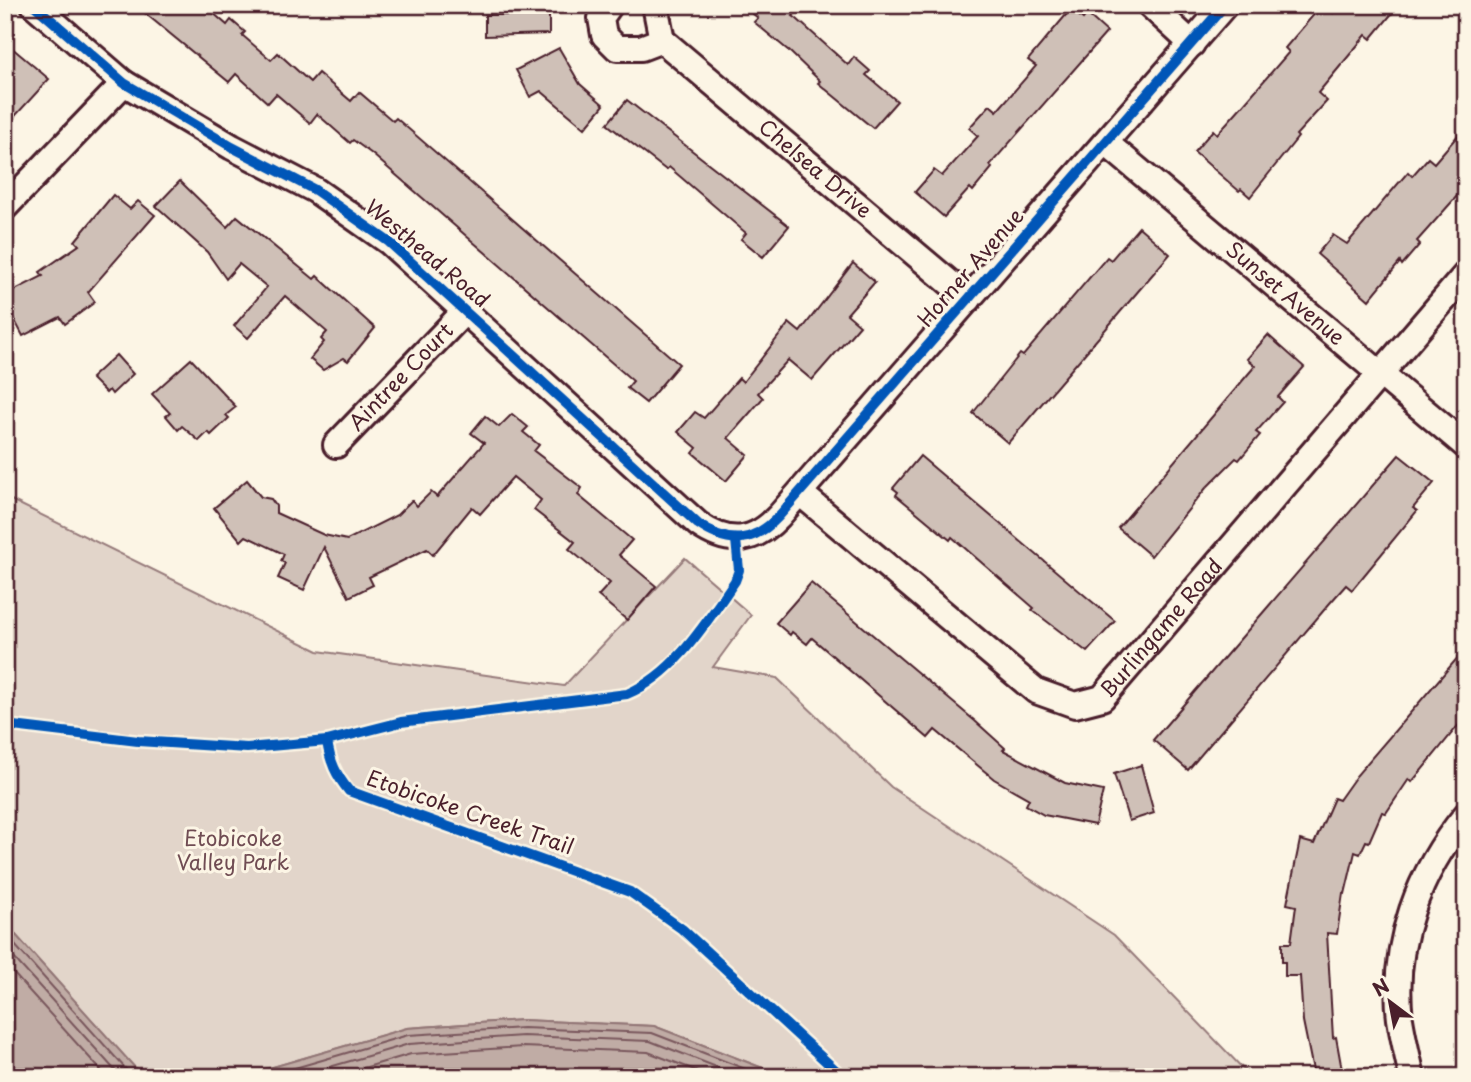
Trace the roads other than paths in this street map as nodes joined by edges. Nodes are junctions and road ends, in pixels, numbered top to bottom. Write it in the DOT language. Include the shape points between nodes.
graph roads {
  1 [pos="34,5"];
  2 [pos="610,5"];
  3 [pos="655,5"];
  4 [pos="1150,5"];
  5 [pos="1225,5"];
  6 [pos="662,40"];
  7 [pos="1192,44"];
  8 [pos="124,83"];
  9 [pos="1106,143"];
  10 [pos="5,207"];
  11 [pos="1466,274"];
  12 [pos="969,299"];
  13 [pos="467,310"];
  14 [pos="1380,374"];
  15 [pos="336,445"];
  16 [pos="1466,446"];
  17 [pos="800,493"];
  18 [pos="736,540"];
  19 [pos="1466,815"];
  20 [pos="1412,1077"];
  1 -- 8 [label="street, Westhead Road"];
  2 -- 6 [label="street" via="601,18 604,35 617,48 641,48"];
  3 -- 6 [label="street"];
  4 -- 7 [label="street"];
  5 -- 7 [label="street, Horner Avenue"];
  6 -- 12 [label="street, Chelsea Drive"];
  7 -- 9 [label="street, Horner Avenue"];
  8 -- 10 [label="street"];
  8 -- 13 [label="street, Westhead Road" via="314,190 389,242"];
  9 -- 12 [label="street, Horner Avenue"];
  9 -- 14 [label="street, Sunset Avenue"];
  11 -- 14 [label="street, Burlingame Road"];
  12 -- 17 [label="street, Horner Avenue"];
  13 -- 15 [label="street, Aintree Court"];
  13 -- 18 [label="street, Westhead Road" via="698,524 716,536"];
  14 -- 16 [label="street, Sunset Avenue"];
  14 -- 17 [label="street, Burlingame Road" via="1102,698 1074,705 1036,691"];
  17 -- 18 [label="street, Horner Avenue" via="770,526"];
  19 -- 20 [label="street" via="1441,845 1415,897 1402,950 1400,1017"];
}
